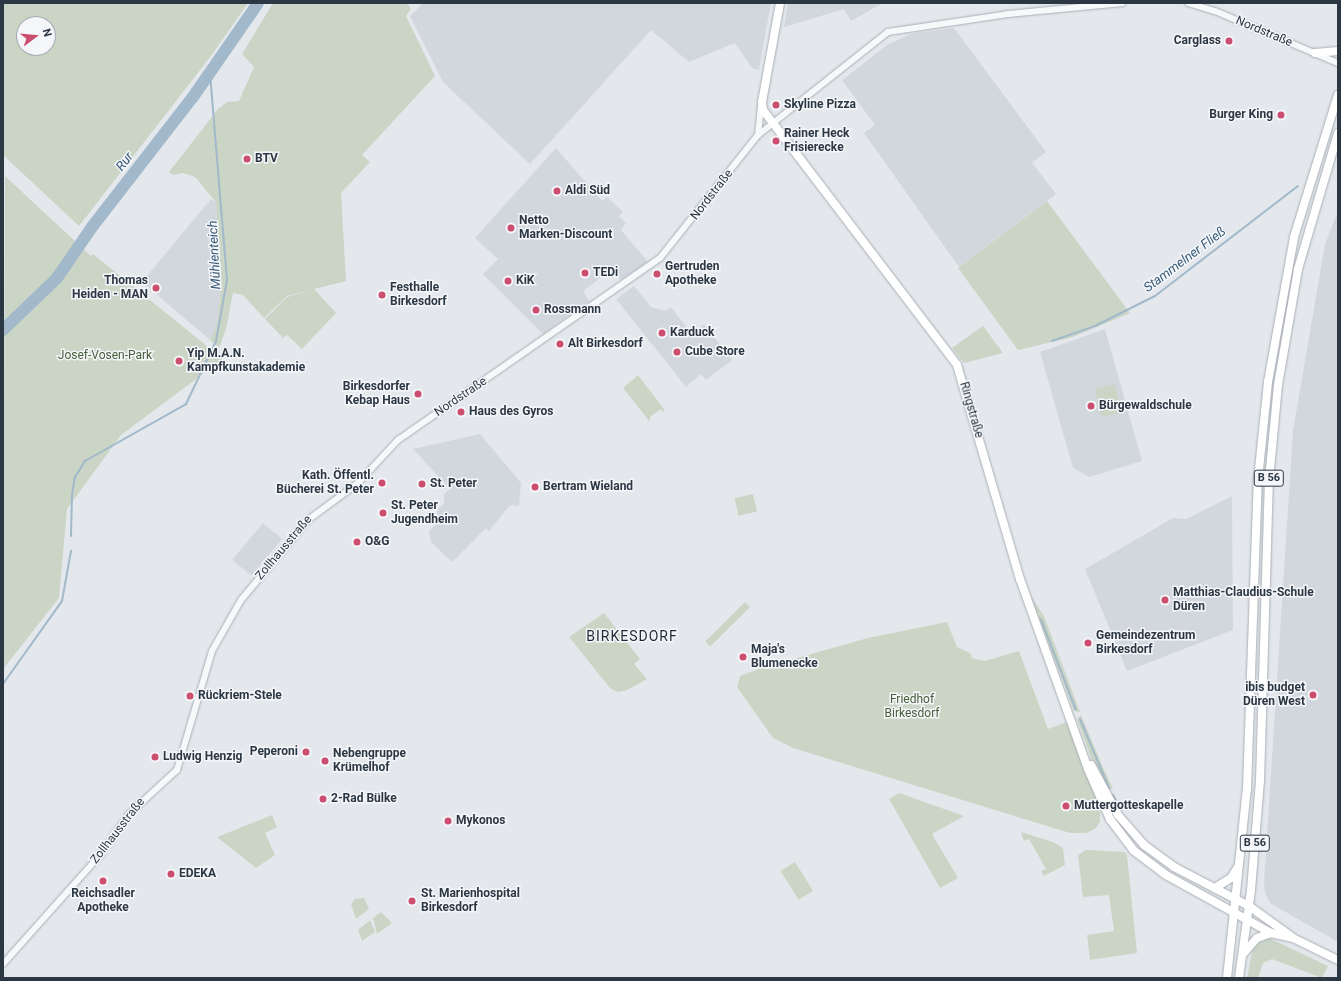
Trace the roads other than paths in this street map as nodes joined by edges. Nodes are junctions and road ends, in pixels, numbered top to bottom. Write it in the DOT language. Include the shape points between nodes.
graph roads {
  1 [pos="780,3"];
  2 [pos="1122,3"];
  3 [pos="1188,3"];
  4 [pos="1338,51"];
  5 [pos="1315,54"];
  6 [pos="1338,63"];
  7 [pos="1338,95"];
  8 [pos="762,102"];
  9 [pos="772,123"];
  10 [pos="1338,133"];
  11 [pos="758,135"];
  12 [pos="342,494"];
  13 [pos="1081,744"];
  14 [pos="1240,863"];
  15 [pos="1215,888"];
  16 [pos="1237,899"];
  17 [pos="1249,906"];
  18 [pos="1236,912"];
  19 [pos="1247,919"];
  20 [pos="1271,933"];
  21 [pos="1294,938"];
  22 [pos="1242,954"];
  23 [pos="1338,960"];
  24 [pos="3,964"];
  25 [pos="1227,978"];
  26 [pos="1239,978"];
  1 -- 8 [label="main road"];
  2 -- 9 [label="street, Nordstraße" via="1008,14 888,32"];
  3 -- 5 [label="street, Nordstraße" via="1215,11"];
  4 -- 5 [label="main road"];
  5 -- 6 [label="street, Nordstraße"];
  7 -- 14 [label="main road, B 56" via="1294,237 1268,382 1258,480 1251,731"];
  8 -- 9 [label="main road, Ringstraße"];
  8 -- 11 [label="street"];
  9 -- 11 [label="street, Nordstraße"];
  9 -- 13 [label="main road, Ringstraße" via="958,365 1020,579"];
  10 -- 17 [label="main road, B 56" via="1298,269 1278,385 1269,480 1260,781"];
  11 -- 12 [label="street, Nordstraße" via="660,258 407,433 361,480"];
  12 -- 24 [label="street, Zollhausstraße" via="308,520 248,591 224,627 212,651 177,770 129,814 101,854"];
  13 -- 15 [label="main road, Ringstraße" via="1106,794 1127,828 1163,860"];
  13 -- 18 [label="main road, Ringstraße" via="1098,795 1117,829 1133,850 1153,866"];
  14 -- 15 [label="main road" via="1232,878"];
  14 -- 16 [label="main road, B 56"];
  15 -- 16 [label="main road, Ringstraße"];
  16 -- 17 [label="main road, Ringstraße"];
  16 -- 18 [label="main road, B 56"];
  17 -- 19 [label="main road, B 56"];
  17 -- 21 [label="main road, Ringstraße"];
  18 -- 19 [label="main road, Ringstraße"];
  18 -- 25 [label="main road, B 56"];
  19 -- 20 [label="main road, Ringstraße"];
  19 -- 22 [label="main road, B 56"];
  20 -- 21 [label="main road, Ringstraße"];
  20 -- 22 [label="main road" via="1257,938"];
  21 -- 23 [label="main road"];
  22 -- 26 [label="main road, B 56"];
}
